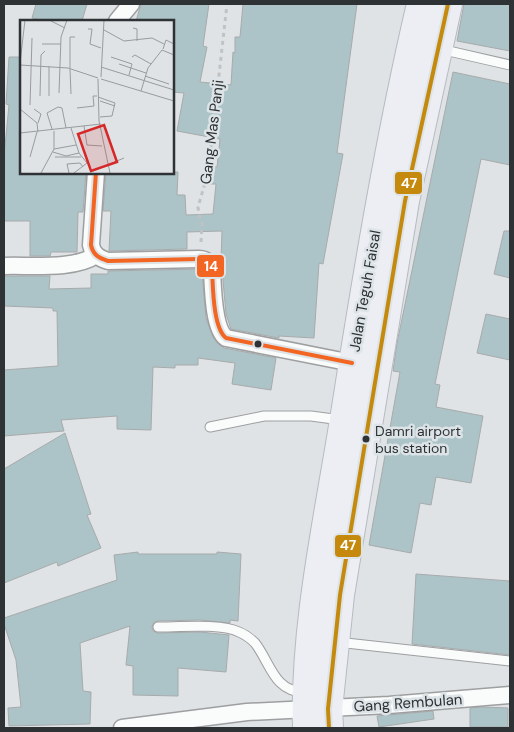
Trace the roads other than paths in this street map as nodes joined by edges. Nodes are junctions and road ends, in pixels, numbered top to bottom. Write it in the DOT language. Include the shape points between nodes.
graph roads {
  1 [pos="131,4"];
  2 [pos="421,4"];
  3 [pos="448,4"];
  4 [pos="118,20"];
  5 [pos="438,49"];
  6 [pos="510,65"];
  7 [pos="96,174"];
  8 [pos="99,257"];
  9 [pos="4,266"];
  10 [pos="352,364"];
  11 [pos="356,422"];
  12 [pos="210,427"];
  13 [pos="158,627"];
  14 [pos="334,642"];
  15 [pos="510,661"];
  16 [pos="510,695"];
  17 [pos="316,713"];
  18 [pos="122,728"];
  1 -- 4 [label="street"];
  2 -- 10 [label="highway, Jalan Teguh Faisal" via="406,67"];
  3 -- 5 [label="highway, Jalan Teguh Faisal"];
  5 -- 6 [label="lane"];
  5 -- 11 [label="highway, Jalan Teguh Faisal"];
  7 -- 8 [label="street" via="91,245"];
  8 -- 9 [label="street" via="76,264"];
  8 -- 10 [label="street" via="108,261 201,259 212,268 217,324 223,336"];
  10 -- 11 [label="highway, Jalan Teguh Faisal"];
  11 -- 12 [label="lane" via="310,416 264,416"];
  11 -- 14 [label="highway, Jalan Teguh Faisal"];
  11 -- 17 [label="highway, Jalan Teguh Faisal" via="321,560 310,646"];
  13 -- 17 [label="lane" via="215,627 238,631 254,642 278,682 296,692"];
  14 -- 15 [label="lane"];
  14 -- 17 [label="highway, Jalan Teguh Faisal"];
  16 -- 17 [label="street, Gang Rembulan"];
  17 -- 18 [label="street, Gang Rembulan" via="247,712"];
}
